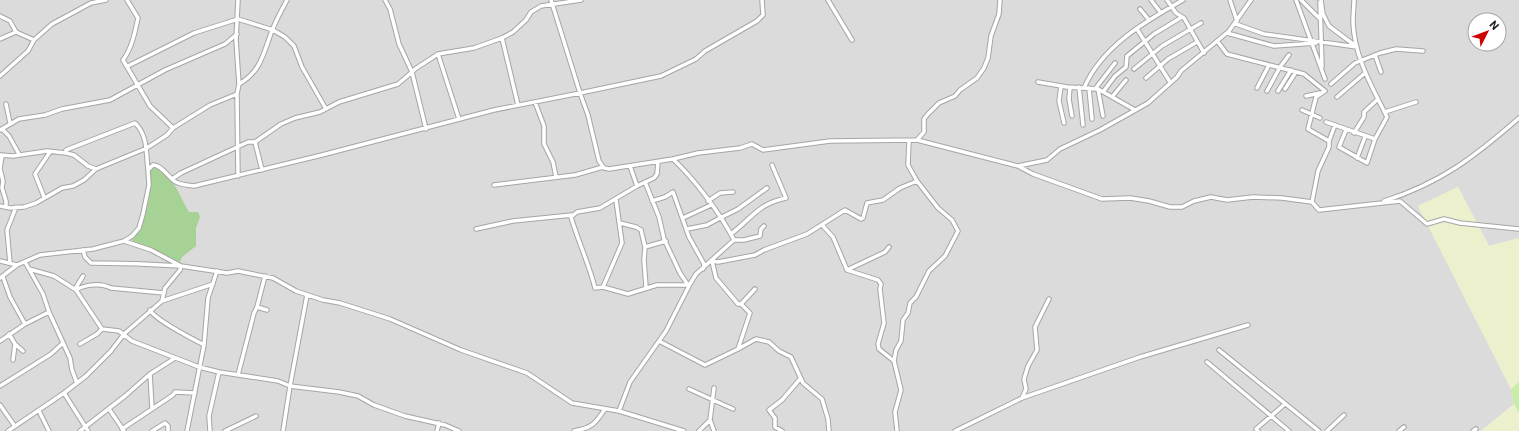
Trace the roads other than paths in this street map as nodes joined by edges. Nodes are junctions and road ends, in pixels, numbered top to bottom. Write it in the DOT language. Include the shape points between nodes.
graph roads {
  1 [pos="106,0"];
  2 [pos="127,0"];
  3 [pos="238,0"];
  4 [pos="287,0"];
  5 [pos="385,0"];
  6 [pos="581,0"];
  7 [pos="762,0"];
  8 [pos="828,0"];
  9 [pos="1000,0"];
  10 [pos="1151,0"];
  11 [pos="1167,0"];
  12 [pos="1184,0"];
  13 [pos="1230,0"];
  14 [pos="1251,0"];
  15 [pos="1296,0"];
  16 [pos="1301,0"];
  17 [pos="1321,0"];
  18 [pos="1354,0"];
  19 [pos="552,2"];
  20 [pos="1172,6"];
  21 [pos="1140,9"];
  22 [pos="1161,13"];
  23 [pos="0,16"];
  24 [pos="1182,17"];
  25 [pos="238,19"];
  26 [pos="1320,19"];
  27 [pos="1149,20"];
  28 [pos="1237,22"];
  29 [pos="1201,23"];
  30 [pos="1329,26"];
  31 [pos="1137,29"];
  32 [pos="273,30"];
  33 [pos="1190,30"];
  34 [pos="16,32"];
  35 [pos="1227,33"];
  36 [pos="237,34"];
  37 [pos="502,38"];
  38 [pos="0,39"];
  39 [pos="34,40"];
  40 [pos="852,40"];
  41 [pos="1144,42"];
  42 [pos="1197,42"];
  43 [pos="1218,42"];
  44 [pos="1312,42"];
  45 [pos="1321,43"];
  46 [pos="1357,47"];
  47 [pos="1423,51"];
  48 [pos="1204,53"];
  49 [pos="438,54"];
  50 [pos="1152,54"];
  51 [pos="1289,55"];
  52 [pos="1375,55"];
  53 [pos="1361,60"];
  54 [pos="1115,63"];
  55 [pos="1268,65"];
  56 [pos="128,66"];
  57 [pos="1159,66"];
  58 [pos="1280,67"];
  59 [pos="1134,69"];
  60 [pos="1291,70"];
  61 [pos="1322,71"];
  62 [pos="412,72"];
  63 [pos="1296,72"];
  64 [pos="1381,72"];
  65 [pos="1365,73"];
  66 [pos="0,76"];
  67 [pos="1146,78"];
  68 [pos="1325,79"];
  69 [pos="1126,80"];
  70 [pos="1038,82"];
  71 [pos="1170,82"];
  72 [pos="239,84"];
  73 [pos="1331,84"];
  74 [pos="138,86"];
  75 [pos="1061,86"];
  76 [pos="1070,87"];
  77 [pos="1079,87"];
  78 [pos="1086,88"];
  79 [pos="1256,88"];
  80 [pos="1096,89"];
  81 [pos="1285,89"];
  82 [pos="1267,91"];
  83 [pos="1278,91"];
  84 [pos="1103,92"];
  85 [pos="580,93"];
  86 [pos="1322,93"];
  87 [pos="237,94"];
  88 [pos="1306,96"];
  89 [pos="1112,97"];
  90 [pos="1337,97"];
  91 [pos="1378,99"];
  92 [pos="534,102"];
  93 [pos="1416,102"];
  94 [pos="6,104"];
  95 [pos="518,105"];
  96 [pos="326,109"];
  97 [pos="1135,110"];
  98 [pos="1302,110"];
  99 [pos="1384,112"];
  100 [pos="1312,115"];
  101 [pos="1072,116"];
  102 [pos="1103,116"];
  103 [pos="1320,118"];
  104 [pos="1519,118"];
  105 [pos="459,119"];
  106 [pos="1092,119"];
  107 [pos="1326,122"];
  108 [pos="1064,123"];
  109 [pos="10,124"];
  110 [pos="1083,125"];
  111 [pos="1335,125"];
  112 [pos="173,128"];
  113 [pos="426,128"];
  114 [pos="1,129"];
  115 [pos="1346,130"];
  116 [pos="1354,133"];
  117 [pos="1365,137"];
  118 [pos="1375,139"];
  119 [pos="917,140"];
  120 [pos="909,141"];
  121 [pos="1329,141"];
  122 [pos="255,142"];
  123 [pos="237,146"];
  124 [pos="147,148"];
  125 [pos="50,152"];
  126 [pos="66,153"];
  127 [pos="19,154"];
  128 [pos="1,155"];
  129 [pos="1357,158"];
  130 [pos="673,159"];
  131 [pos="658,162"];
  132 [pos="772,165"];
  133 [pos="630,166"];
  134 [pos="1018,166"];
  135 [pos="603,167"];
  136 [pos="96,169"];
  137 [pos="148,170"];
  138 [pos="262,170"];
  139 [pos="238,176"];
  140 [pos="556,177"];
  141 [pos="172,179"];
  142 [pos="917,181"];
  143 [pos="645,182"];
  144 [pos="494,185"];
  145 [pos="637,186"];
  146 [pos="766,188"];
  147 [pos="733,192"];
  148 [pos="44,197"];
  149 [pos="616,200"];
  150 [pos="652,201"];
  151 [pos="708,201"];
  152 [pos="1312,202"];
  153 [pos="1375,203"];
  154 [pos="711,205"];
  155 [pos="0,206"];
  156 [pos="6,207"];
  157 [pos="16,207"];
  158 [pos="572,215"];
  159 [pos="683,218"];
  160 [pos="720,218"];
  161 [pos="620,223"];
  162 [pos="822,224"];
  163 [pos="764,226"];
  164 [pos="476,229"];
  165 [pos="687,229"];
  166 [pos="1519,229"];
  167 [pos="731,234"];
  168 [pos="734,240"];
  169 [pos="124,241"];
  170 [pos="666,241"];
  171 [pos="645,247"];
  172 [pos="890,247"];
  173 [pos="83,250"];
  174 [pos="0,261"];
  175 [pos="712,261"];
  176 [pos="25,262"];
  177 [pos="10,263"];
  178 [pos="17,265"];
  179 [pos="181,266"];
  180 [pos="29,269"];
  181 [pos="702,269"];
  182 [pos="847,270"];
  183 [pos="217,272"];
  184 [pos="83,276"];
  185 [pos="265,276"];
  186 [pos="1,278"];
  187 [pos="213,284"];
  188 [pos="688,285"];
  189 [pos="603,287"];
  190 [pos="646,287"];
  191 [pos="755,289"];
  192 [pos="75,290"];
  193 [pos="164,293"];
  194 [pos="307,294"];
  195 [pos="1049,299"];
  196 [pos="162,301"];
  197 [pos="741,304"];
  198 [pos="257,307"];
  199 [pos="150,310"];
  200 [pos="267,310"];
  201 [pos="49,312"];
  202 [pos="25,324"];
  203 [pos="1248,325"];
  204 [pos="102,329"];
  205 [pos="9,334"];
  206 [pos="124,334"];
  207 [pos="0,341"];
  208 [pos="659,341"];
  209 [pos="63,343"];
  210 [pos="15,344"];
  211 [pos="80,344"];
  212 [pos="204,345"];
  213 [pos="738,349"];
  214 [pos="1219,350"];
  215 [pos="23,351"];
  216 [pos="175,358"];
  217 [pos="14,360"];
  218 [pos="894,362"];
  219 [pos="1208,362"];
  220 [pos="199,367"];
  221 [pos="219,372"];
  222 [pos="150,374"];
  223 [pos="238,375"];
  224 [pos="800,379"];
  225 [pos="77,383"];
  226 [pos="0,386"];
  227 [pos="290,386"];
  228 [pos="714,388"];
  229 [pos="689,389"];
  230 [pos="64,393"];
  231 [pos="195,393"];
  232 [pos="1022,398"];
  233 [pos="712,400"];
  234 [pos="1285,404"];
  235 [pos="0,405"];
  236 [pos="152,408"];
  237 [pos="733,408"];
  238 [pos="109,409"];
  239 [pos="605,409"];
  240 [pos="39,411"];
  241 [pos="619,411"];
  242 [pos="1344,415"];
  243 [pos="256,416"];
  244 [pos="1271,416"];
  245 [pos="710,420"];
  246 [pos="439,423"];
  247 [pos="14,425"];
  248 [pos="1404,427"];
  249 [pos="87,429"];
  250 [pos="123,430"];
  251 [pos="8,431"];
  252 [pos="49,431"];
  253 [pos="80,431"];
  254 [pos="152,431"];
  255 [pos="168,431"];
  256 [pos="188,431"];
  257 [pos="210,431"];
  258 [pos="226,431"];
  259 [pos="283,431"];
  260 [pos="437,431"];
  261 [pos="459,431"];
  262 [pos="574,431"];
  263 [pos="684,431"];
  264 [pos="699,431"];
  265 [pos="714,431"];
  266 [pos="782,431"];
  267 [pos="829,431"];
  268 [pos="897,431"];
  269 [pos="955,431"];
  270 [pos="1258,431"];
  271 [pos="1289,431"];
  272 [pos="1319,431"];
  273 [pos="1327,431"];
  274 [pos="1399,431"];
  1 -- 39 [label="street" via="91,3 67,15"];
  2 -- 56 [label="street" via="138,18 134,39 123,60"];
  3 -- 25 [label="street"];
  4 -- 32 [label="street"];
  5 -- 62 [label="street" via="390,9 399,44"];
  6 -- 19 [label="street"];
  7 -- 85 [label="street" via="764,15 696,59 661,76"];
  8 -- 40 [label="street"];
  9 -- 119 [label="street" via="999,14 984,68 955,96 939,103 928,114 924,119 924,132"];
  10 -- 22 [label="street"];
  11 -- 20 [label="street"];
  12 -- 20 [label="street"];
  13 -- 28 [label="street"];
  14 -- 28 [label="street"];
  15 -- 44 [label="street"];
  16 -- 26 [label="street"];
  17 -- 26 [label="street"];
  17 -- 30 [label="street"];
  18 -- 46 [label="street" via="1353,21"];
  19 -- 37 [label="street" via="531,12 513,32"];
  19 -- 85 [label="street"];
  20 -- 22 [label="street"];
  20 -- 24 [label="street"];
  21 -- 27 [label="street"];
  22 -- 27 [label="street"];
  23 -- 34 [label="street" via="10,21"];
  24 -- 33 [label="street"];
  24 -- 41 [label="street"];
  25 -- 32 [label="street"];
  25 -- 36 [label="street"];
  25 -- 56 [label="street" via="194,33"];
  26 -- 30 [label="street"];
  26 -- 45 [label="street"];
  27 -- 31 [label="street"];
  28 -- 35 [label="street"];
  28 -- 44 [label="street" via="1264,34"];
  29 -- 33 [label="street"];
  30 -- 46 [label="street"];
  31 -- 41 [label="street"];
  31 -- 78 [label="street" via="1104,58 1092,74"];
  32 -- 72 [label="street" via="259,65"];
  32 -- 96 [label="street" via="294,46 302,67"];
  33 -- 42 [label="street"];
  33 -- 50 [label="street"];
  34 -- 38 [label="street"];
  34 -- 39 [label="street"];
  35 -- 43 [label="street"];
  35 -- 44 [label="street" via="1274,46"];
  36 -- 72 [label="street"];
  36 -- 74 [label="street" via="225,44 165,70"];
  37 -- 49 [label="street" via="474,48"];
  37 -- 95 [label="street"];
  39 -- 66 [label="street" via="28,51"];
  41 -- 50 [label="street"];
  41 -- 84 [label="street" via="1128,56 1126,67"];
  42 -- 48 [label="street"];
  42 -- 57 [label="street"];
  43 -- 48 [label="street"];
  43 -- 55 [label="street" via="1227,54"];
  44 -- 45 [label="street"];
  44 -- 61 [label="street"];
  45 -- 46 [label="street"];
  45 -- 61 [label="street"];
  46 -- 53 [label="street"];
  47 -- 52 [label="street" via="1396,49"];
  48 -- 71 [label="street"];
  49 -- 62 [label="street"];
  49 -- 105 [label="street"];
  50 -- 57 [label="street"];
  50 -- 59 [label="street"];
  51 -- 58 [label="street"];
  52 -- 53 [label="street"];
  52 -- 64 [label="street"];
  53 -- 65 [label="street"];
  53 -- 73 [label="street"];
  54 -- 80 [label="street"];
  55 -- 58 [label="street"];
  55 -- 79 [label="street"];
  56 -- 74 [label="street"];
  57 -- 67 [label="street"];
  57 -- 71 [label="street"];
  58 -- 60 [label="street"];
  58 -- 82 [label="street"];
  60 -- 63 [label="street"];
  60 -- 83 [label="street"];
  61 -- 68 [label="street"];
  62 -- 96 [label="street" via="398,84 339,102"];
  62 -- 113 [label="street"];
  63 -- 81 [label="street"];
  63 -- 86 [label="street" via="1315,81 1324,91"];
  65 -- 90 [label="street"];
  65 -- 91 [label="street"];
  69 -- 89 [label="street"];
  70 -- 75 [label="street"];
  71 -- 97 [label="street" via="1148,103"];
  72 -- 87 [label="street"];
  74 -- 109 [label="street" via="110,100 19,119"];
  74 -- 112 [label="street" via="150,106"];
  75 -- 76 [label="street"];
  75 -- 108 [label="street" via="1060,101"];
  76 -- 77 [label="street"];
  76 -- 101 [label="street"];
  77 -- 78 [label="street"];
  77 -- 110 [label="street"];
  78 -- 80 [label="street"];
  78 -- 106 [label="street"];
  80 -- 84 [label="street"];
  80 -- 102 [label="street"];
  84 -- 89 [label="street"];
  85 -- 92 [label="street"];
  85 -- 135 [label="street"];
  86 -- 88 [label="street"];
  86 -- 100 [label="street" via="1316,97"];
  87 -- 112 [label="street" via="210,105"];
  87 -- 123 [label="street"];
  89 -- 97 [label="street"];
  91 -- 99 [label="street"];
  91 -- 116 [label="street" via="1364,112 1364,117"];
  92 -- 95 [label="street"];
  92 -- 140 [label="street" via="544,126 544,144 553,162"];
  93 -- 99 [label="street"];
  94 -- 109 [label="street"];
  95 -- 105 [label="street"];
  96 -- 122 [label="street" via="281,124"];
  97 -- 134 [label="street" via="1060,149 1046,160"];
  98 -- 100 [label="street"];
  99 -- 118 [label="street" via="1387,117"];
  100 -- 103 [label="street"];
  100 -- 121 [label="street" via="1308,129"];
  104 -- 153 [label="street" via="1470,159 1448,173 1408,193"];
  105 -- 113 [label="street"];
  107 -- 111 [label="street"];
  109 -- 114 [label="street"];
  111 -- 115 [label="street"];
  111 -- 121 [label="street"];
  112 -- 124 [label="street"];
  113 -- 138 [label="street"];
  114 -- 127 [label="street" via="9,136"];
  115 -- 116 [label="street"];
  115 -- 129 [label="street" via="1339,147"];
  116 -- 117 [label="street"];
  117 -- 118 [label="street"];
  117 -- 129 [label="street"];
  118 -- 129 [label="street" via="1367,163"];
  119 -- 120 [label="street"];
  119 -- 134 [label="street"];
  120 -- 130 [label="street" via="830,141 763,150 752,144"];
  120 -- 142 [label="street" via="908,165"];
  121 -- 152 [label="street" via="1329,147 1318,171"];
  122 -- 123 [label="street"];
  122 -- 138 [label="street"];
  123 -- 139 [label="street"];
  123 -- 141 [label="street"];
  124 -- 126 [label="street" via="135,123 66,150"];
  124 -- 136 [label="street"];
  124 -- 137 [label="street"];
  125 -- 126 [label="street"];
  125 -- 127 [label="street"];
  125 -- 148 [label="street" via="36,174"];
  126 -- 136 [label="street"];
  127 -- 128 [label="street"];
  128 -- 156 [label="street" via="0,169"];
  130 -- 131 [label="street"];
  130 -- 151 [label="street" via="686,171"];
  131 -- 133 [label="street"];
  131 -- 143 [label="street" via="656,177"];
  132 -- 167 [label="street" via="786,198 767,203"];
  133 -- 135 [label="street" via="609,169"];
  133 -- 145 [label="street"];
  134 -- 152 [label="street" via="1102,199 1130,198 1170,207 1182,207 1211,197 1227,200 1253,197 1282,198"];
  135 -- 140 [label="street" via="585,174"];
  136 -- 148 [label="street" via="73,186 62,188"];
  137 -- 141 [label="street" via="156,165"];
  137 -- 169 [label="street" via="149,185 144,214 139,228"];
  138 -- 139 [label="street"];
  139 -- 141 [label="street" via="194,186 184,185"];
  140 -- 144 [label="street"];
  142 -- 162 [label="street" via="900,188 883,200 867,204 861,219 845,210"];
  142 -- 218 [label="street" via="938,208 952,220 958,231 945,256 929,271 916,297 910,303 903,320 901,341"];
  143 -- 145 [label="street"];
  143 -- 150 [label="street"];
  145 -- 149 [label="street"];
  146 -- 160 [label="street" via="738,209"];
  147 -- 151 [label="street" via="720,193"];
  148 -- 157 [label="street" via="30,205"];
  149 -- 158 [label="street" via="600,208 587,209"];
  149 -- 161 [label="street"];
  150 -- 159 [label="street" via="673,192"];
  150 -- 170 [label="street" via="660,217"];
  151 -- 154 [label="street"];
  152 -- 153 [label="street" via="1319,210"];
  153 -- 166 [label="street" via="1400,201 1427,224 1444,219"];
  154 -- 159 [label="street"];
  154 -- 160 [label="street"];
  155 -- 156 [label="street"];
  156 -- 157 [label="street"];
  157 -- 177 [label="street" via="7,230"];
  158 -- 164 [label="street" via="513,221"];
  158 -- 189 [label="street" via="595,288"];
  159 -- 165 [label="street"];
  160 -- 165 [label="street" via="707,225"];
  160 -- 167 [label="street"];
  161 -- 171 [label="street" via="641,230"];
  161 -- 189 [label="street" via="622,244"];
  162 -- 175 [label="street" via="807,234 751,256"];
  162 -- 182 [label="street" via="833,237"];
  163 -- 168 [label="street" via="760,229 760,236 756,238"];
  165 -- 181 [label="street" via="704,264"];
  167 -- 168 [label="street"];
  168 -- 175 [label="street"];
  169 -- 173 [label="street"];
  169 -- 179 [label="street" via="151,250"];
  170 -- 171 [label="street"];
  170 -- 188 [label="street"];
  171 -- 190 [label="street"];
  172 -- 182 [label="street"];
  173 -- 176 [label="street" via="40,255"];
  173 -- 179 [label="street" via="91,263"];
  174 -- 177 [label="street"];
  175 -- 181 [label="street"];
  175 -- 197 [label="street" via="716,278 734,300"];
  176 -- 178 [label="street"];
  176 -- 180 [label="street"];
  177 -- 178 [label="street"];
  178 -- 186 [label="street"];
  179 -- 183 [label="street"];
  179 -- 193 [label="street"];
  180 -- 192 [label="street" via="54,276"];
  180 -- 201 [label="street"];
  181 -- 188 [label="street"];
  182 -- 218 [label="street" via="880,282 884,323 878,344 879,349"];
  183 -- 185 [label="street" via="238,271"];
  183 -- 187 [label="street"];
  184 -- 192 [label="street"];
  185 -- 194 [label="street"];
  185 -- 198 [label="street"];
  186 -- 202 [label="street"];
  187 -- 196 [label="street"];
  187 -- 212 [label="street" via="208,298"];
  188 -- 190 [label="street"];
  188 -- 208 [label="street" via="681,304"];
  189 -- 190 [label="street" via="628,294"];
  191 -- 197 [label="street"];
  192 -- 193 [label="street" via="82,286 106,285 112,288"];
  192 -- 204 [label="street"];
  193 -- 196 [label="street"];
  194 -- 227 [label="street"];
  194 -- 239 [label="street" via="390,319 462,350 527,373 572,403"];
  195 -- 232 [label="street" via="1035,327 1037,350 1028,366 1024,379 1026,389"];
  196 -- 199 [label="street"];
  197 -- 213 [label="street" via="750,313"];
  198 -- 200 [label="street"];
  198 -- 223 [label="street" via="250,324"];
  199 -- 206 [label="street"];
  199 -- 212 [label="street" via="154,317"];
  201 -- 202 [label="street"];
  201 -- 209 [label="street"];
  202 -- 205 [label="street"];
  203 -- 232 [label="street" via="1140,356"];
  204 -- 206 [label="street" via="120,331"];
  204 -- 211 [label="street"];
  205 -- 207 [label="street"];
  205 -- 210 [label="street"];
  206 -- 216 [label="street" via="132,341"];
  206 -- 225 [label="street" via="111,351"];
  208 -- 213 [label="street" via="705,365"];
  208 -- 241 [label="street" via="630,382"];
  209 -- 225 [label="street"];
  209 -- 226 [label="street"];
  210 -- 215 [label="street"];
  210 -- 217 [label="street"];
  212 -- 220 [label="street"];
  213 -- 224 [label="street" via="756,338 769,342 791,357"];
  214 -- 234 [label="street"];
  216 -- 220 [label="street"];
  216 -- 222 [label="street"];
  218 -- 268 [label="street" via="900,390 895,412"];
  219 -- 244 [label="street"];
  220 -- 221 [label="street"];
  220 -- 231 [label="street"];
  221 -- 223 [label="street"];
  221 -- 257 [label="street" via="209,416"];
  222 -- 236 [label="street"];
  222 -- 238 [label="street"];
  223 -- 227 [label="street" via="278,381"];
  224 -- 266 [label="street" via="782,400 769,410 775,418 775,427"];
  224 -- 267 [label="street" via="822,399"];
  225 -- 230 [label="street"];
  227 -- 246 [label="street" via="358,396 374,405 405,416"];
  227 -- 259 [label="street"];
  228 -- 233 [label="street"];
  229 -- 233 [label="street"];
  230 -- 240 [label="street"];
  230 -- 249 [label="street"];
  231 -- 236 [label="street" via="175,392"];
  231 -- 256 [label="street"];
  232 -- 269 [label="street"];
  233 -- 237 [label="street"];
  233 -- 245 [label="street"];
  234 -- 244 [label="street"];
  234 -- 272 [label="street"];
  235 -- 247 [label="street"];
  236 -- 250 [label="street"];
  238 -- 249 [label="street"];
  238 -- 250 [label="street"];
  239 -- 241 [label="street"];
  239 -- 262 [label="street" via="595,424"];
  240 -- 247 [label="street"];
  240 -- 252 [label="street"];
  241 -- 263 [label="street"];
  242 -- 273 [label="street"];
  243 -- 258 [label="street"];
  244 -- 270 [label="street" via="1256,429"];
  244 -- 271 [label="street"];
  245 -- 264 [label="street"];
  245 -- 265 [label="street"];
  246 -- 260 [label="street"];
  246 -- 261 [label="street"];
  247 -- 251 [label="street"];
  248 -- 274 [label="street"];
  249 -- 253 [label="street"];
  254 -- 255 [label="street" via="166,423"];
}
